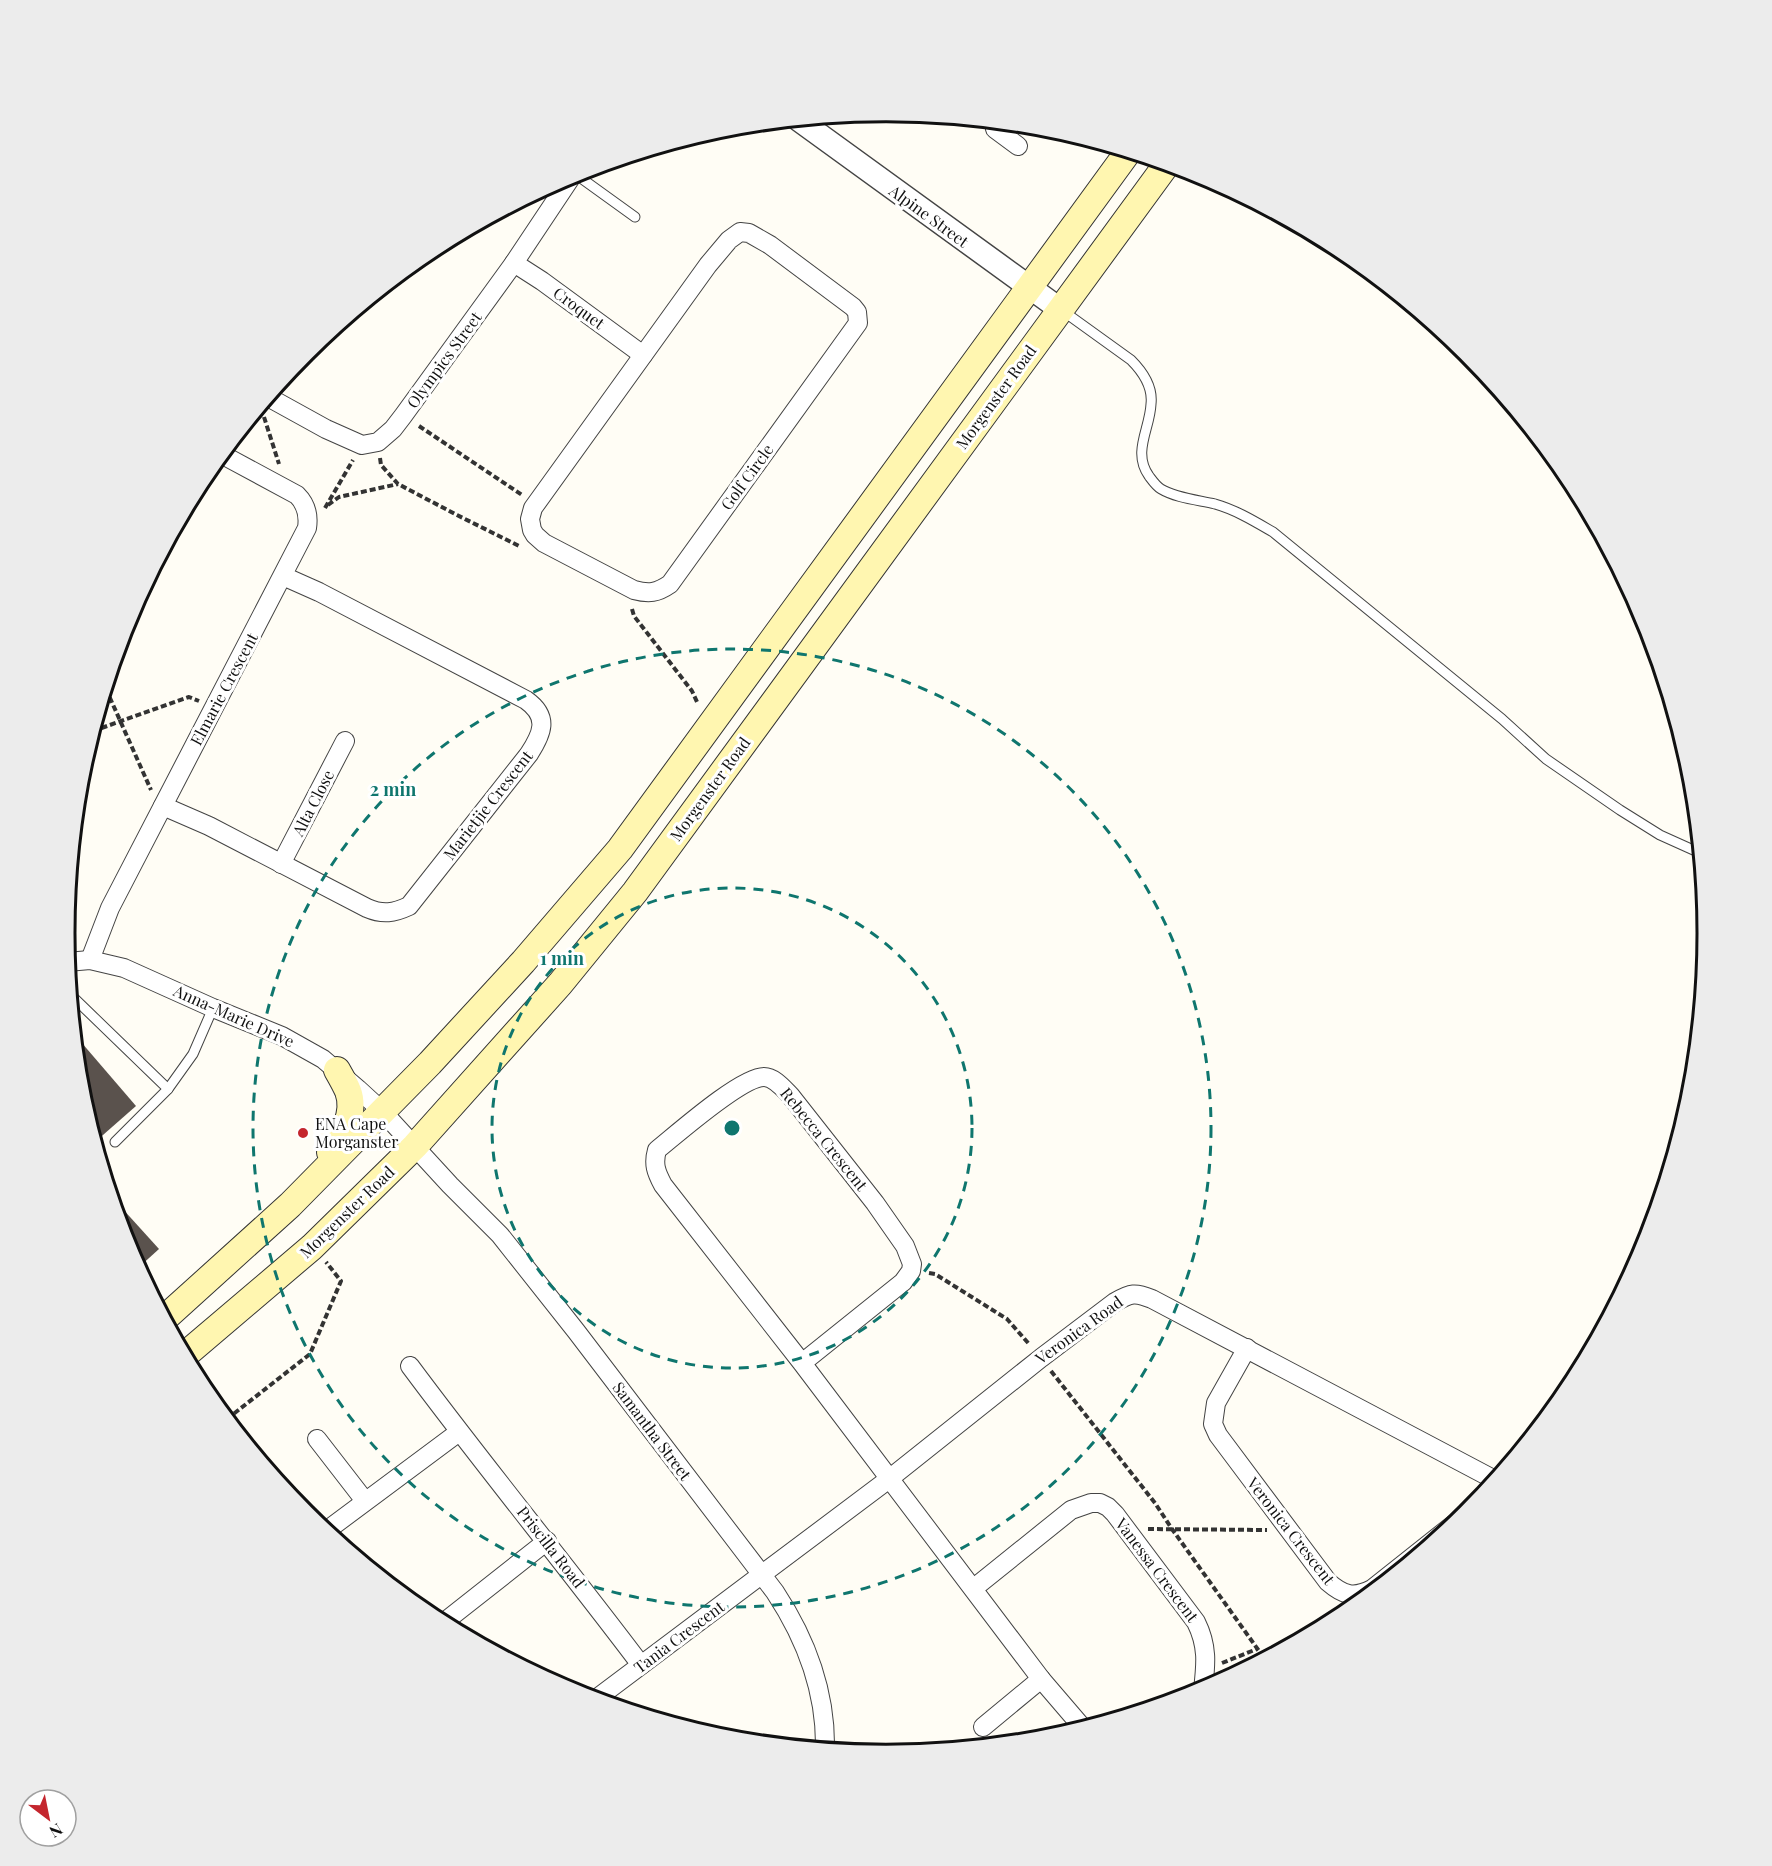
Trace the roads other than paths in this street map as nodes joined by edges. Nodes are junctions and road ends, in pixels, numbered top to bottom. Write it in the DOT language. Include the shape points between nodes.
graph roads {
  1 [pos="808,126"];
  2 [pos="1000,130"];
  3 [pos="1018,146"];
  4 [pos="1124,158"];
  5 [pos="1162,171"];
  6 [pos="584,181"];
  7 [pos="563,190"];
  8 [pos="635,218"];
  9 [pos="514,263"];
  10 [pos="1029,287"];
  11 [pos="1061,310"];
  12 [pos="643,355"];
  13 [pos="270,406"];
  14 [pos="229,458"];
  15 [pos="283,576"];
  16 [pos="345,741"];
  17 [pos="165,802"];
  18 [pos="1692,849"];
  19 [pos="281,864"];
  20 [pos="90,960"];
  21 [pos="76,961"];
  22 [pos="79,1002"];
  23 [pos="213,1008"];
  24 [pos="337,1070"];
  25 [pos="168,1089"];
  26 [pos="382,1111"];
  27 [pos="115,1142"];
  28 [pos="415,1146"];
  29 [pos="290,1205"];
  30 [pos="170,1313"];
  31 [pos="1247,1348"];
  32 [pos="191,1350"];
  33 [pos="802,1363"];
  34 [pos="410,1366"];
  35 [pos="459,1432"];
  36 [pos="317,1439"];
  37 [pos="1488,1476"];
  38 [pos="889,1479"];
  39 [pos="365,1501"];
  40 [pos="333,1526"];
  41 [pos="547,1541"];
  42 [pos="762,1576"];
  43 [pos="974,1588"];
  44 [pos="1355,1594"];
  45 [pos="451,1617"];
  46 [pos="641,1665"];
  47 [pos="1204,1678"];
  48 [pos="1041,1679"];
  49 [pos="605,1693"];
  50 [pos="1077,1720"];
  51 [pos="983,1727"];
  52 [pos="825,1741"];
  1 -- 10 [label="street, Alpine Street"];
  2 -- 3 [label="street"];
  4 -- 10 [label="main road"];
  5 -- 11 [label="main road, Morgenster Road"];
  6 -- 8 [label="lane"];
  7 -- 9 [label="street, Olympics Street"];
  9 -- 12 [label="street, Croquet"];
  9 -- 13 [label="street, Olympics Street" via="393,429 370,444"];
  10 -- 11 [label="street, Alpine Street"];
  10 -- 26 [label="main road" via="620,849 515,970"];
  11 -- 18 [label="lane" via="1140,369 1151,405 1142,440 1142,461 1161,489 1246,516 1273,532 1502,718 1546,759 1660,835"];
  11 -- 28 [label="main road, Morgenster Road" via="634,892 560,984"];
  12 -- 12 [label="street, Golf Circle" via="536,504 530,525 544,543 634,590 650,593 670,584 856,328 858,317 853,307 770,245 740,232 721,249"];
  14 -- 15 [label="street, Elmarie Crescent" via="292,492 304,505 308,522"];
  15 -- 17 [label="street, Elmarie Crescent"];
  15 -- 19 [label="street, Marietjie Crescent" via="526,700 538,712 542,729 529,754 408,906 388,914 375,912"];
  16 -- 19 [label="street, Alta Close"];
  17 -- 19 [label="street, Marietjie Crescent"];
  17 -- 20 [label="street, Elmarie Crescent" via="110,908"];
  20 -- 21 [label="street, Anna-Marie Drive"];
  20 -- 23 [label="street, Anna-Marie Drive" via="137,973"];
  22 -- 25 [label="lane"];
  23 -- 24 [label="street, Anna-Marie Drive" via="300,1044"];
  23 -- 25 [label="lane" via="194,1054"];
  24 -- 26 [label="street, Anna-Marie Drive"];
  24 -- 29 [label="main road" via="351,1104 346,1126 339,1141 297,1188"];
  25 -- 27 [label="lane"];
  26 -- 28 [label="street, Samantha Street"];
  26 -- 29 [label="main road"];
  28 -- 32 [label="main road, Morgenster Road" via="312,1247"];
  28 -- 42 [label="street, Samantha Street" via="507,1244"];
  29 -- 30 [label="main road"];
  31 -- 37 [label="street, Veronica Road"];
  31 -- 38 [label="street, Veronica Road" via="1137,1293 1127,1295"];
  31 -- 44 [label="street, Veronica Crescent" via="1216,1403 1213,1424 1328,1582 1340,1592"];
  33 -- 33 [label="street, Rebecca Crescent" via="655,1172 657,1150 730,1093 753,1079 766,1077 790,1095 875,1203 905,1246 912,1264 898,1286"];
  33 -- 38 [label="street, Rebecca Crescent"];
  34 -- 35 [label="street, Priscilla Road"];
  35 -- 39 [label="street"];
  35 -- 41 [label="street, Priscilla Road"];
  36 -- 39 [label="street"];
  38 -- 42 [label="street, Veronica Road"];
  38 -- 43 [label="street"];
  39 -- 40 [label="street"];
  41 -- 45 [label="street"];
  41 -- 46 [label="street, Priscilla Road"];
  42 -- 46 [label="street, Tania Crescent"];
  42 -- 52 [label="street, Samantha Street" via="782,1603 811,1661"];
  43 -- 47 [label="street, Vanessa Crescent" via="1071,1510 1100,1503 1126,1529 1196,1622 1204,1638"];
  43 -- 48 [label="street"];
  46 -- 49 [label="street, Tania Crescent"];
  48 -- 50 [label="street"];
  48 -- 51 [label="street"];
}
